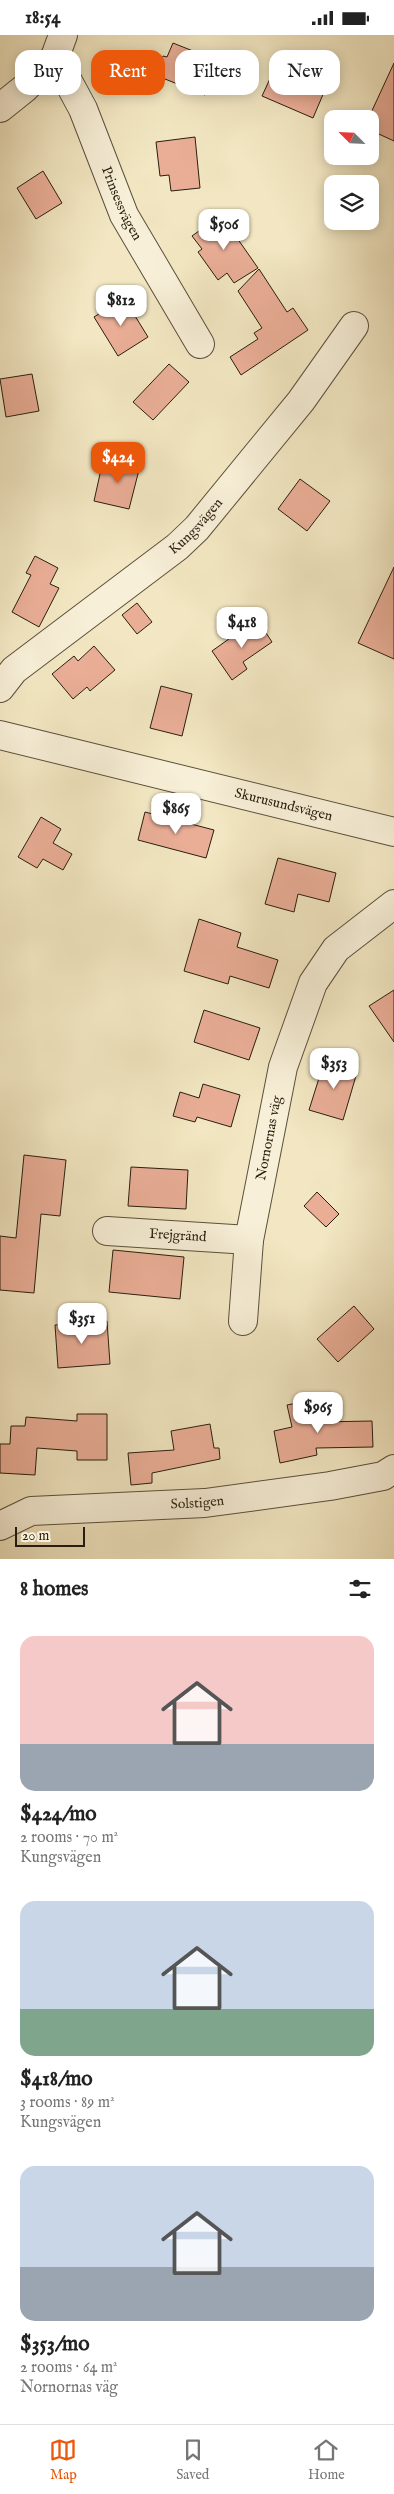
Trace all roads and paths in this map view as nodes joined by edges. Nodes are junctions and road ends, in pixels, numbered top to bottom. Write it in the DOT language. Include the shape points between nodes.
graph roads {
  1 [pos="59,46"];
  2 [pos="0,108"];
  3 [pos="354,326"];
  4 [pos="200,344"];
  5 [pos="0,688"];
  6 [pos="0,735"];
  7 [pos="394,832"];
  8 [pos="394,904"];
  9 [pos="107,1231"];
  10 [pos="249,1240"];
  11 [pos="243,1321"];
  12 [pos="394,1469"];
  13 [pos="0,1526"];
  1 -- 2 [label="street" via="25,88"];
  1 -- 4 [label="street, Prinsessvägen" via="124,215"];
  3 -- 5 [label="street, Kungsvägen" via="301,401 197,528 177,547 14,670"];
  6 -- 7 [label="street, Skurusundsvägen"];
  8 -- 10 [label="street, Nornornas väg" via="336,949 313,983 283,1067"];
  9 -- 10 [label="street, Frejgränd"];
  10 -- 11 [label="street, Nornornas väg"];
  12 -- 13 [label="street, Solstigen" via="383,1476 330,1486 205,1503 31,1511"];
}
